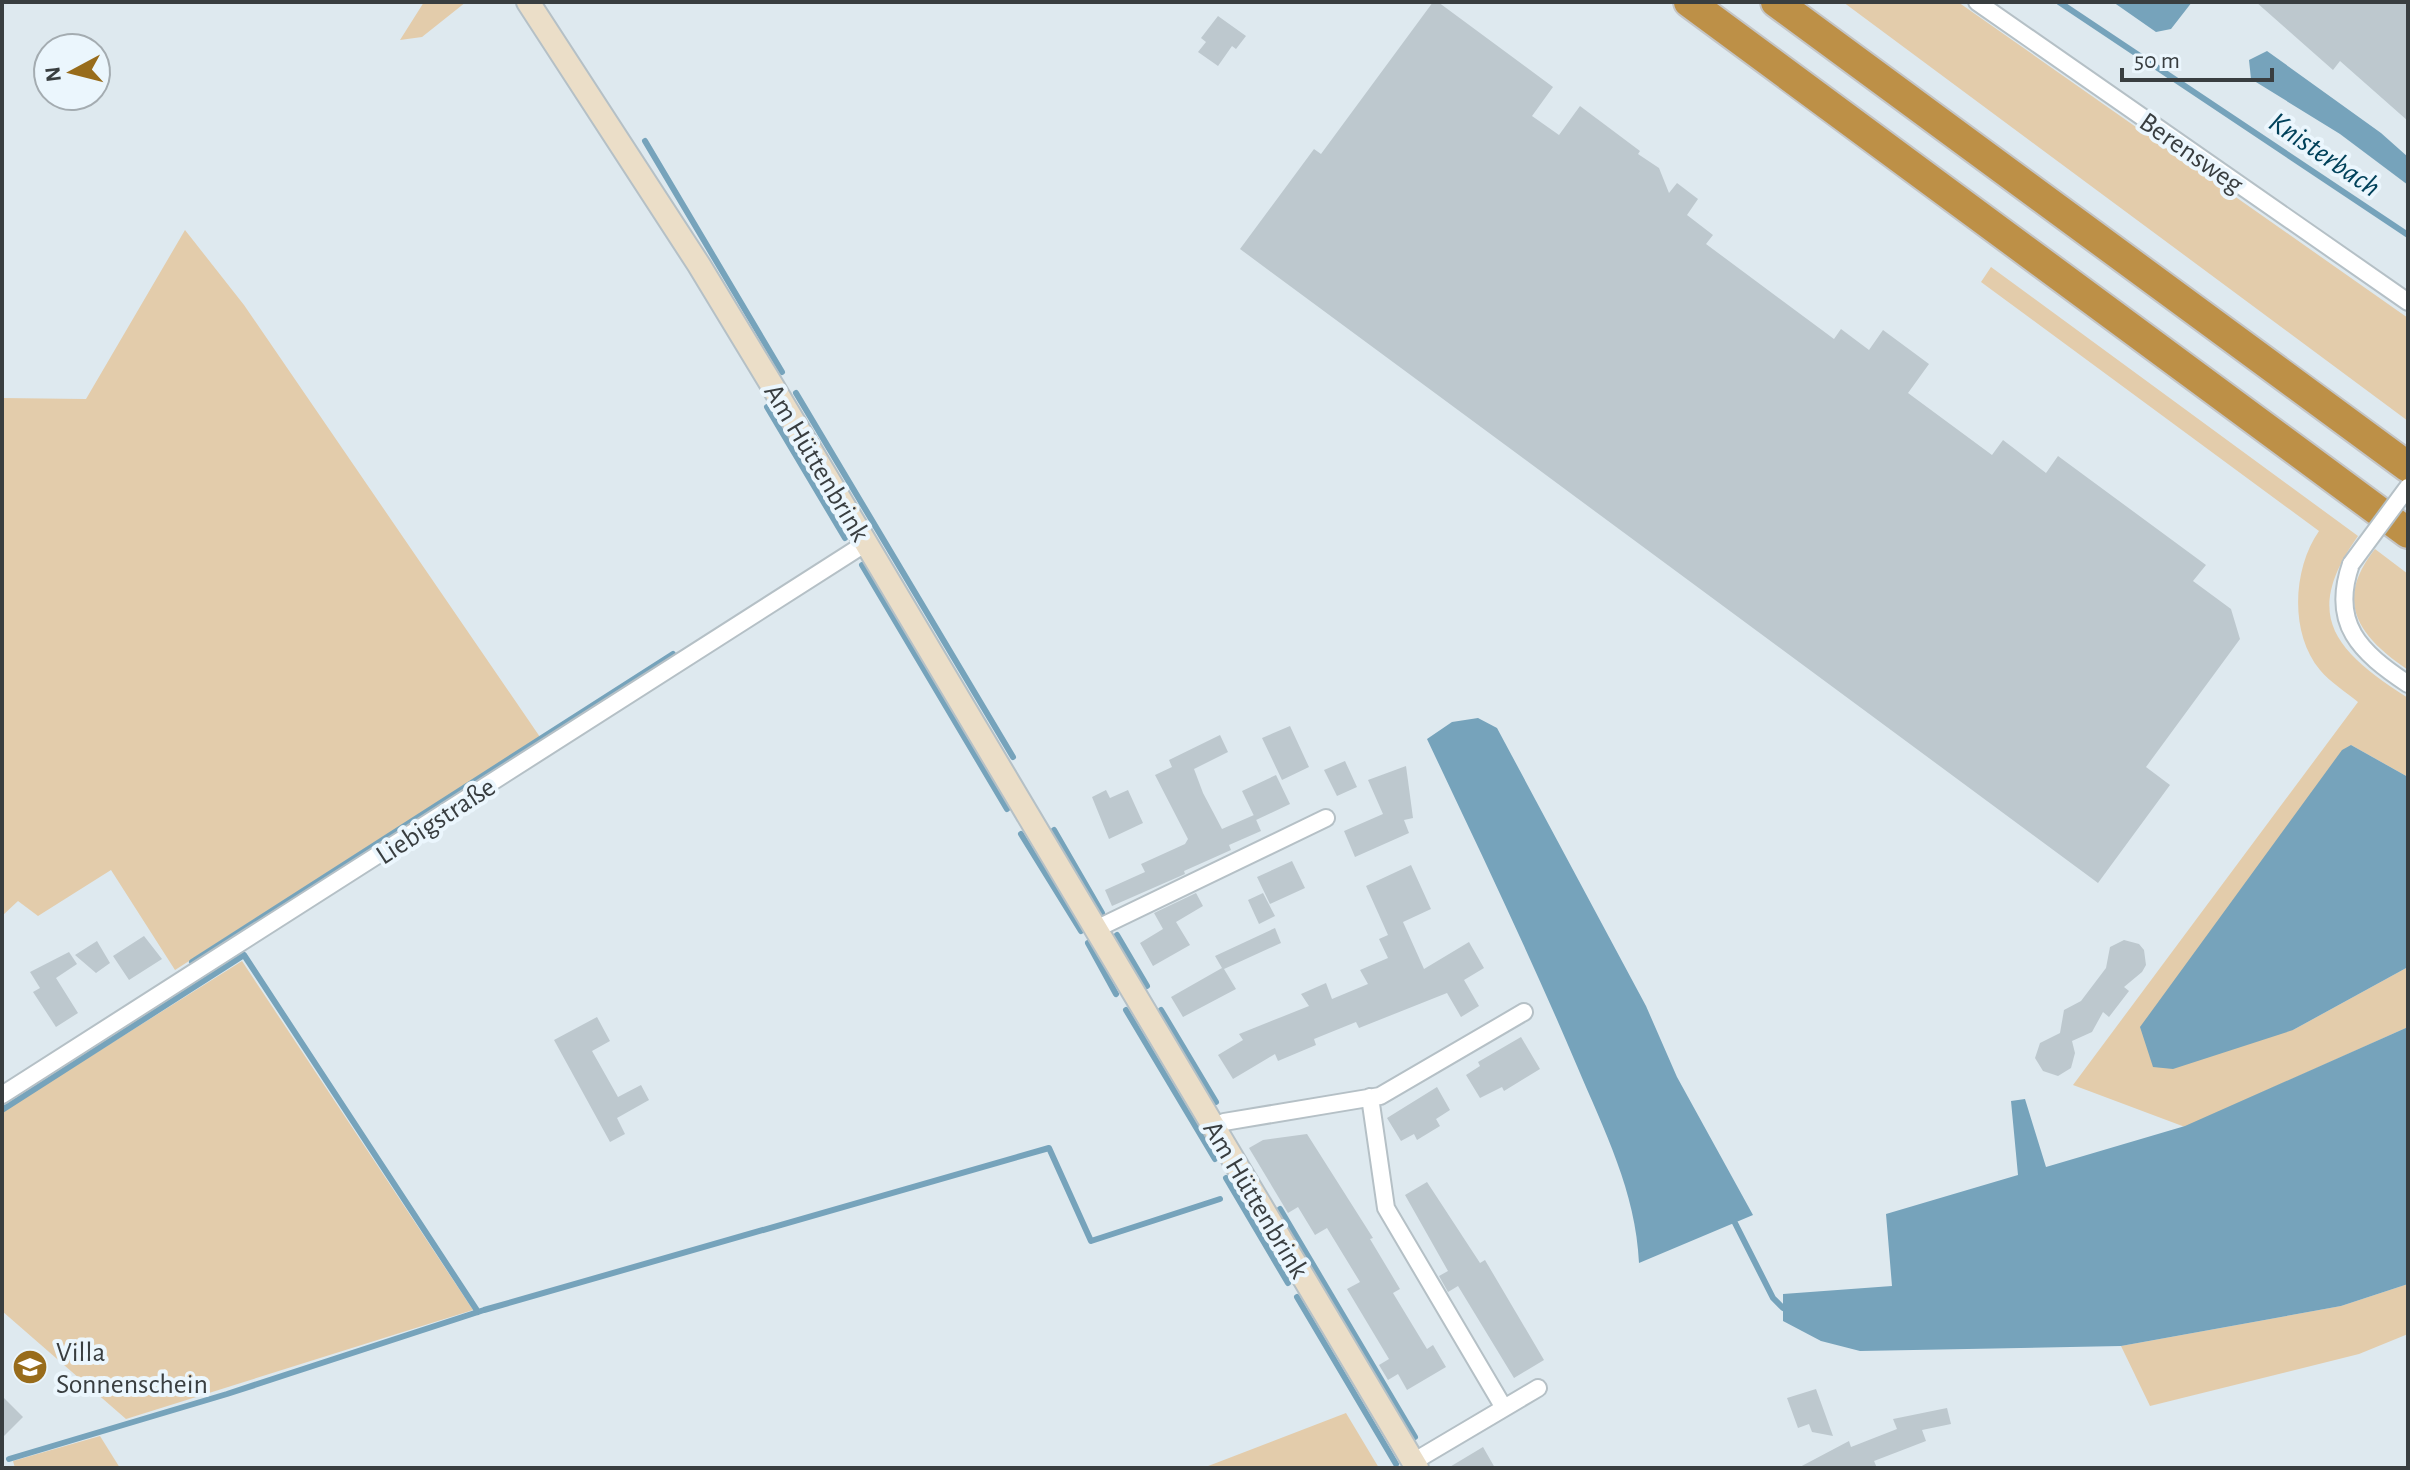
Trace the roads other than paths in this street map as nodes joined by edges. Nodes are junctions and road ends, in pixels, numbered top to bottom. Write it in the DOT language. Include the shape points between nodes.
graph roads {
  1 [pos="528,2"];
  2 [pos="1689,2"];
  3 [pos="1776,2"];
  4 [pos="1977,2"];
  5 [pos="2408,302"];
  6 [pos="2408,467"];
  7 [pos="2408,487"];
  8 [pos="2408,533"];
  9 [pos="866,543"];
  10 [pos="2408,684"];
  11 [pos="1326,818"];
  12 [pos="1096,929"];
  13 [pos="1524,1012"];
  14 [pos="2,1095"];
  15 [pos="1370,1097"];
  16 [pos="1214,1128"];
  17 [pos="1538,1388"];
  18 [pos="1504,1408"];
  19 [pos="1415,1465"];
  1 -- 9 [label="street, Am Hüttenbrink" via="707,278"];
  2 -- 8 [label="highway"];
  3 -- 6 [label="highway"];
  4 -- 5 [label="street, Berensweg"];
  7 -- 10 [label="street, bridge" via="2351,564 2341,592 2345,620 2361,648"];
  9 -- 12 [label="street, Am Hüttenbrink"];
  9 -- 14 [label="street, Liebigstraße"];
  11 -- 12 [label="street"];
  12 -- 16 [label="street, Am Hüttenbrink"];
  13 -- 15 [label="street"];
  15 -- 16 [label="street"];
  15 -- 18 [label="street" via="1386,1208"];
  16 -- 19 [label="street, Am Hüttenbrink"];
  17 -- 18 [label="street"];
  18 -- 19 [label="street"];
}
